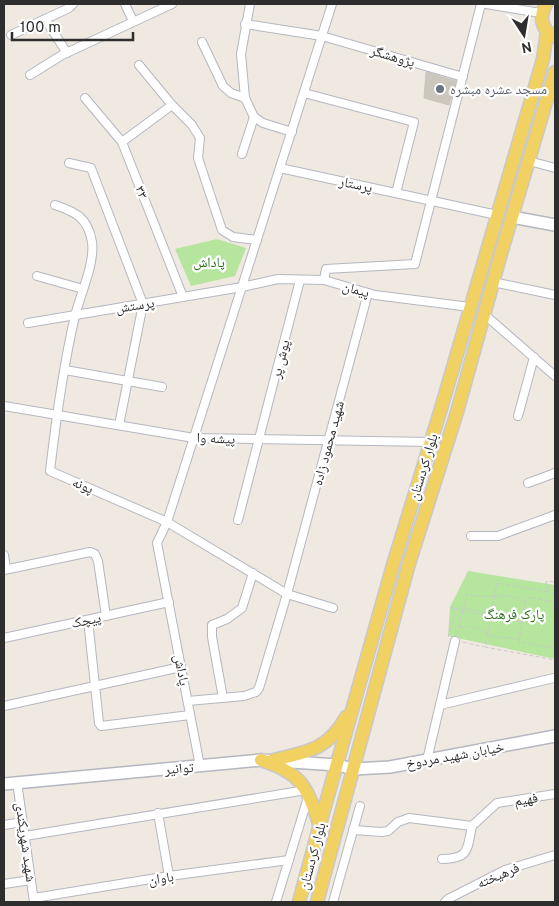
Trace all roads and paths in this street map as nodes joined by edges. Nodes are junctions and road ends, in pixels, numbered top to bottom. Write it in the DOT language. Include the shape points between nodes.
graph roads {
  1 [pos="73,4"];
  2 [pos="125,4"];
  3 [pos="172,4"];
  4 [pos="250,4"];
  5 [pos="332,4"];
  6 [pos="481,4"];
  7 [pos="486,4"];
  8 [pos="544,8"];
  9 [pos="45,19"];
  10 [pos="133,21"];
  11 [pos="245,24"];
  12 [pos="551,34"];
  13 [pos="10,35"];
  14 [pos="322,36"];
  15 [pos="202,42"];
  16 [pos="66,53"];
  17 [pos="139,64"];
  18 [pos="555,72"];
  19 [pos="30,75"];
  20 [pos="463,77"];
  21 [pos="552,91"];
  22 [pos="304,93"];
  23 [pos="85,98"];
  24 [pos="245,98"];
  25 [pos="172,105"];
  26 [pos="254,116"];
  27 [pos="292,132"];
  28 [pos="122,142"];
  29 [pos="242,154"];
  30 [pos="529,161"];
  31 [pos="69,163"];
  32 [pos="280,168"];
  33 [pos="555,168"];
  34 [pos="396,193"];
  35 [pos="431,201"];
  36 [pos="55,205"];
  37 [pos="497,215"];
  38 [pos="512,217"];
  39 [pos="555,225"];
  40 [pos="257,240"];
  41 [pos="37,276"];
  42 [pos="300,280"];
  43 [pos="324,280"];
  44 [pos="493,282"];
  45 [pos="242,287"];
  46 [pos="83,288"];
  47 [pos="368,293"];
  48 [pos="555,295"];
  49 [pos="183,297"];
  50 [pos="143,304"];
  51 [pos="470,307"];
  52 [pos="484,314"];
  53 [pos="75,315"];
  54 [pos="28,323"];
  55 [pos="534,358"];
  56 [pos="65,370"];
  57 [pos="555,376"];
  58 [pos="128,382"];
  59 [pos="162,387"];
  60 [pos="4,406"];
  61 [pos="56,415"];
  62 [pos="518,416"];
  63 [pos="119,425"];
  64 [pos="194,438"];
  65 [pos="260,439"];
  66 [pos="328,440"];
  67 [pos="431,442"];
  68 [pos="555,473"];
  69 [pos="528,483"];
  70 [pos="555,515"];
  71 [pos="238,520"];
  72 [pos="167,522"];
  73 [pos="470,536"];
  74 [pos="4,555"];
  75 [pos="5,569"];
  76 [pos="253,573"];
  77 [pos="555,582"];
  78 [pos="549,592"];
  79 [pos="555,593"];
  80 [pos="287,594"];
  81 [pos="494,596"];
  82 [pos="526,601"];
  83 [pos="169,602"];
  84 [pos="555,602"];
  85 [pos="333,608"];
  86 [pos="463,608"];
  87 [pos="456,610"];
  88 [pos="461,612"];
  89 [pos="491,612"];
  90 [pos="106,616"];
  91 [pos="490,617"];
  92 [pos="523,617"];
  93 [pos="88,620"];
  94 [pos="522,622"];
  95 [pos="459,626"];
  96 [pos="487,634"];
  97 [pos="4,638"];
  98 [pos="519,639"];
  99 [pos="455,641"];
  100 [pos="485,647"];
  101 [pos="555,648"];
  102 [pos="555,660"];
  103 [pos="181,667"];
  104 [pos="554,678"];
  105 [pos="95,686"];
  106 [pos="223,698"];
  107 [pos="188,701"];
  108 [pos="354,701"];
  109 [pos="440,705"];
  110 [pos="4,706"];
  111 [pos="190,715"];
  112 [pos="555,736"];
  113 [pos="267,760"];
  114 [pos="427,760"];
  115 [pos="337,765"];
  116 [pos="200,766"];
  117 [pos="354,769"];
  118 [pos="17,782"];
  119 [pos="4,784"];
  120 [pos="307,792"];
  121 [pos="555,794"];
  122 [pos="360,806"];
  123 [pos="158,813"];
  124 [pos="23,822"];
  125 [pos="320,824"];
  126 [pos="4,825"];
  127 [pos="472,826"];
  128 [pos="354,830"];
  129 [pos="25,836"];
  130 [pos="555,855"];
  131 [pos="442,859"];
  132 [pos="289,860"];
  133 [pos="169,876"];
  134 [pos="31,880"];
  135 [pos="4,884"];
  136 [pos="34,900"];
  137 [pos="276,902"];
  138 [pos="300,902"];
  139 [pos="317,902"];
  140 [pos="333,902"];
  141 [pos="445,902"];
  1 -- 9 [label="street"];
  2 -- 10 [label="street"];
  3 -- 10 [label="street"];
  4 -- 11 [label="street"];
  5 -- 14 [label="street, پاداش"];
  6 -- 20 [label="street"];
  7 -- 8 [label="street"];
  8 -- 12 [label="main road" via="543,25"];
  9 -- 13 [label="street"];
  9 -- 16 [label="street"];
  10 -- 16 [label="street"];
  11 -- 14 [label="street, پژوهشگر"];
  11 -- 24 [label="street" via="241,54"];
  12 -- 37 [label="main road, بلوار کردستان"];
  14 -- 20 [label="street, پژوهشگر"];
  14 -- 22 [label="street, پاداش"];
  15 -- 24 [label="street" via="223,86"];
  16 -- 19 [label="street"];
  17 -- 25 [label="street"];
  18 -- 21 [label="main road, بلوار کردستان"];
  20 -- 35 [label="street"];
  21 -- 30 [label="main road, بلوار کردستان"];
  22 -- 27 [label="street, پاداش"];
  22 -- 34 [label="street" via="414,122"];
  23 -- 28 [label="street, ۳۳"];
  24 -- 26 [label="street"];
  25 -- 28 [label="street"];
  25 -- 40 [label="street" via="192,124 200,138 198,158 222,230 233,237"];
  26 -- 27 [label="street" via="263,123"];
  26 -- 29 [label="street"];
  27 -- 32 [label="street, پاداش"];
  28 -- 49 [label="street, ۳۳"];
  30 -- 33 [label="street"];
  30 -- 38 [label="main road, بلوار کردستان"];
  31 -- 50 [label="street" via="91,168"];
  32 -- 34 [label="street, پرستار"];
  32 -- 40 [label="street, پاداش"];
  34 -- 35 [label="street, پرستار"];
  35 -- 37 [label="street, پرستار"];
  35 -- 43 [label="street" via="416,264 326,269"];
  36 -- 46 [label="street" via="74,211 89,231 93,257"];
  37 -- 51 [label="main road, بلوار کردستان"];
  38 -- 39 [label="street"];
  38 -- 44 [label="main road, بلوار کردستان"];
  40 -- 45 [label="street, پاداش"];
  41 -- 46 [label="street"];
  42 -- 43 [label="street, پیمان"];
  42 -- 45 [label="street, پیمان" via="278,279"];
  42 -- 65 [label="street, پوش پر"];
  43 -- 47 [label="street, پیمان"];
  44 -- 48 [label="street"];
  44 -- 52 [label="main road, بلوار کردستان"];
  45 -- 49 [label="street, پرستش"];
  45 -- 64 [label="street, پاداش"];
  46 -- 53 [label="street"];
  47 -- 51 [label="street, پیمان"];
  47 -- 66 [label="street, شهید محمود زاده"];
  49 -- 50 [label="street, پرستش"];
  50 -- 53 [label="street, پرستش"];
  50 -- 58 [label="street"];
  51 -- 67 [label="main road, بلوار کردستان"];
  52 -- 55 [label="street"];
  52 -- 117 [label="main road, بلوار کردستان" via="408,566"];
  53 -- 54 [label="street, پرستش"];
  53 -- 56 [label="street"];
  55 -- 57 [label="street"];
  55 -- 62 [label="street"];
  56 -- 58 [label="street"];
  56 -- 61 [label="street"];
  58 -- 59 [label="street"];
  58 -- 63 [label="street"];
  60 -- 61 [label="street, پیشه وا"];
  61 -- 63 [label="street, پیشه وا"];
  61 -- 72 [label="street, پونه" via="50,471"];
  63 -- 64 [label="street, پیشه وا"];
  64 -- 65 [label="street, پیشه وا"];
  64 -- 72 [label="street, پاداش"];
  65 -- 66 [label="street, پیشه وا"];
  65 -- 71 [label="street, پوش پر"];
  66 -- 67 [label="street, پیشه وا"];
  66 -- 80 [label="street, شهید محمود زاده"];
  67 -- 108 [label="main road, بلوار کردستان"];
  68 -- 69 [label="street"];
  70 -- 73 [label="street" via="498,536"];
  72 -- 76 [label="street"];
  72 -- 83 [label="street, پاداش" via="157,543"];
  74 -- 75 [label="street"];
  75 -- 90 [label="street" via="90,552 95,554"];
  76 -- 80 [label="street"];
  76 -- 106 [label="street" via="242,608 212,625"];
  77 -- 78 [label="path" via="547,580 545,586"];
  78 -- 79 [label="path"];
  78 -- 81 [label="path" via="497,582"];
  80 -- 85 [label="street"];
  80 -- 106 [label="street, شهید محمود زاده" via="259,688 250,695"];
  81 -- 82 [label="path" via="509,595"];
  81 -- 86 [label="path" via="480,598 467,594"];
  81 -- 89 [label="path"];
  82 -- 84 [label="path" via="526,597"];
  82 -- 92 [label="path"];
  83 -- 90 [label="street, پیچک"];
  83 -- 103 [label="street, پاداش"];
  86 -- 87 [label="path" via="450,607"];
  86 -- 88 [label="path"];
  86 -- 89 [label="path"];
  87 -- 88 [label="path"];
  87 -- 99 [label="path" via="448,636"];
  88 -- 91 [label="path"];
  88 -- 95 [label="path"];
  89 -- 91 [label="path"];
  89 -- 92 [label="path"];
  90 -- 93 [label="street, پیچک"];
  91 -- 94 [label="path"];
  91 -- 96 [label="path"];
  92 -- 94 [label="path"];
  93 -- 97 [label="street, پیچک"];
  93 -- 105 [label="street"];
  94 -- 98 [label="path"];
  95 -- 96 [label="path"];
  95 -- 99 [label="path"];
  96 -- 98 [label="path"];
  96 -- 100 [label="path"];
  98 -- 101 [label="path" via="519,642"];
  99 -- 100 [label="path"];
  99 -- 109 [label="street"];
  100 -- 102 [label="path"];
  103 -- 105 [label="street"];
  103 -- 107 [label="street, پاداش"];
  104 -- 109 [label="street"];
  105 -- 110 [label="street"];
  105 -- 111 [label="street" via="101,726"];
  106 -- 107 [label="street, شهید محمود زاده"];
  107 -- 111 [label="street, پاداش"];
  108 -- 113 [label="main road" via="328,741 314,749"];
  108 -- 115 [label="main road, بلوار کردستان"];
  109 -- 114 [label="street"];
  111 -- 116 [label="street, پاداش"];
  112 -- 114 [label="street, خیابان شهید مردوخ"];
  113 -- 115 [label="street, توانیر"];
  113 -- 116 [label="street, توانیر"];
  113 -- 120 [label="main road" via="289,771"];
  114 -- 117 [label="street, خیابان شهید مردوخ"];
  115 -- 117 [label="street, توانیر"];
  115 -- 125 [label="main road, بلوار کردستان"];
  116 -- 118 [label="street, توانیر"];
  117 -- 139 [label="main road, بلوار کردستان"];
  118 -- 119 [label="street, توانیر"];
  118 -- 124 [label="street, شهید شهریکندی"];
  120 -- 123 [label="street"];
  120 -- 125 [label="main road"];
  120 -- 132 [label="street"];
  121 -- 127 [label="street, فهیم" via="497,803"];
  122 -- 128 [label="street"];
  123 -- 129 [label="street"];
  123 -- 133 [label="street"];
  124 -- 126 [label="street"];
  124 -- 129 [label="street, شهید شهریکندی"];
  125 -- 138 [label="main road, بلوار کردستان"];
  127 -- 128 [label="street" via="409,818 388,831"];
  127 -- 131 [label="street" via="463,856"];
  128 -- 140 [label="street"];
  129 -- 134 [label="street, شهید شهریکندی"];
  130 -- 141 [label="street, فرهیخته" via="505,870"];
  132 -- 133 [label="street, باوان"];
  132 -- 137 [label="street"];
  133 -- 136 [label="street, باوان"];
  134 -- 135 [label="street"];
  134 -- 136 [label="street, شهید شهریکندی"];
}
